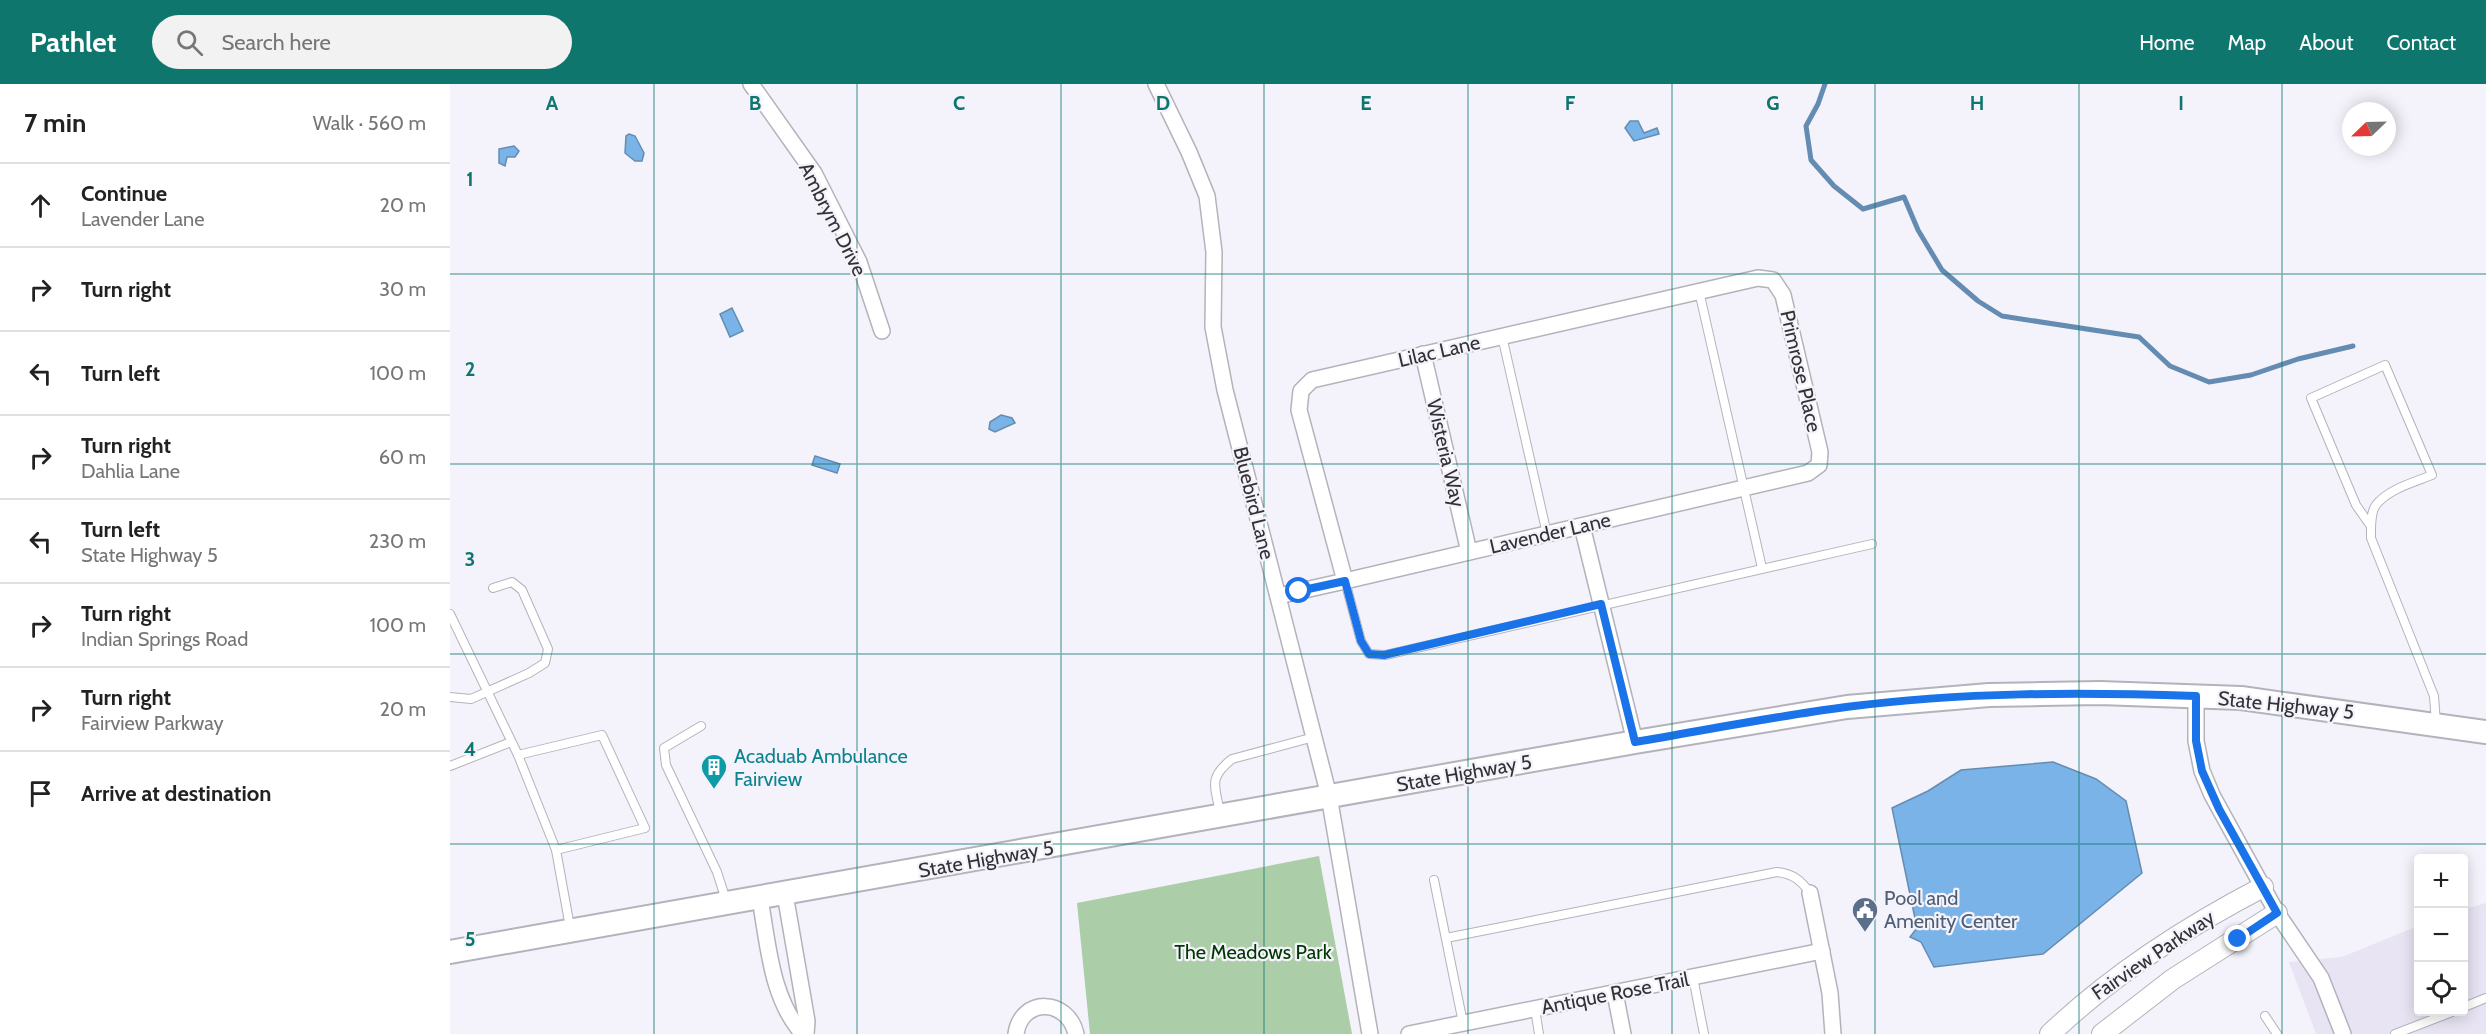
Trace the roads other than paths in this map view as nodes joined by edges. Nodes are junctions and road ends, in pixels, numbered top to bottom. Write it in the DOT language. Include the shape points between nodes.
graph roads {
  1 [pos="751,84"];
  2 [pos="1156,84"];
  3 [pos="1773,280"];
  4 [pos="1699,291"];
  5 [pos="882,331"];
  6 [pos="1502,336"];
  7 [pos="1423,354"];
  8 [pos="1819,465"];
  9 [pos="1744,488"];
  10 [pos="2370,525"];
  11 [pos="1582,526"];
  12 [pos="1547,534"];
  13 [pos="1872,544"];
  14 [pos="1469,552"];
  15 [pos="1762,568"];
  16 [pos="1345,581"];
  17 [pos="493,588"];
  18 [pos="1278,596"];
  19 [pos="1601,604"];
  20 [pos="450,614"];
  21 [pos="488,692"];
  22 [pos="2196,696"];
  23 [pos="450,697"];
  24 [pos="2436,725"];
  25 [pos="701,726"];
  26 [pos="2486,732"];
  27 [pos="1314,737"];
  28 [pos="511,742"];
  29 [pos="1635,742"];
  30 [pos="518,755"];
  31 [pos="450,766"];
  32 [pos="1329,796"];
  33 [pos="1221,817"];
  34 [pos="556,850"];
  35 [pos="1434,880"];
  36 [pos="2263,887"];
  37 [pos="1810,893"];
  38 [pos="785,894"];
  39 [pos="760,899"];
  40 [pos="727,904"];
  41 [pos="2277,913"];
  42 [pos="571,932"];
  43 [pos="1446,938"];
  44 [pos="1822,951"];
  45 [pos="450,952"];
  46 [pos="1693,977"];
  47 [pos="1616,993"];
  48 [pos="2486,998"];
  49 [pos="2468,1005"];
  50 [pos="1535,1009"];
  51 [pos="2265,1016"];
  52 [pos="2440,1016"];
  53 [pos="1463,1023"];
  54 [pos="805,1034"];
  55 [pos="1016,1034"];
  56 [pos="1076,1034"];
  57 [pos="1370,1034"];
  58 [pos="1409,1034"];
  59 [pos="1539,1034"];
  60 [pos="1623,1034"];
  61 [pos="1704,1034"];
  62 [pos="1833,1034"];
  63 [pos="2050,1034"];
  64 [pos="2102,1034"];
  65 [pos="2277,1034"];
  66 [pos="2343,1034"];
  67 [pos="2395,1034"];
  1 -- 5 [label="street, Ambrym Drive" via="814,173 859,262"];
  2 -- 18 [label="street, Bluebird Lane" via="1207,196 1214,252 1213,327 1225,390"];
  3 -- 4 [label="street, Lilac Lane" via="1758,278"];
  3 -- 8 [label="street, Primrose Place" via="1783,295 1820,452"];
  4 -- 6 [label="street, Lilac Lane"];
  4 -- 9 [label="lane"];
  6 -- 7 [label="street, Lilac Lane"];
  6 -- 12 [label="lane"];
  7 -- 14 [label="street, Wisteria Way"];
  7 -- 16 [label="street, Lilac Lane" via="1312,380 1301,391 1299,410"];
  8 -- 9 [label="street, Lavender Lane" via="1808,473"];
  9 -- 11 [label="street, Lavender Lane"];
  9 -- 15 [label="lane"];
  10 -- 10 [label="lane" via="2375,505 2391,493 2432,475 2385,365 2311,398 2356,505"];
  10 -- 24 [label="lane" via="2387,582 2434,696"];
  11 -- 12 [label="street, Lavender Lane"];
  11 -- 19 [label="street"];
  12 -- 14 [label="street, Lavender Lane"];
  13 -- 15 [label="lane"];
  14 -- 16 [label="street, Lavender Lane"];
  15 -- 19 [label="lane"];
  16 -- 18 [label="street, Lavender Lane"];
  16 -- 19 [label="lane" via="1361,641 1369,654 1384,655"];
  17 -- 21 [label="lane" via="512,582 522,590 548,649 545,663"];
  18 -- 27 [label="street, Bluebird Lane"];
  19 -- 29 [label="street"];
  20 -- 21 [label="lane"];
  21 -- 23 [label="lane" via="471,699"];
  21 -- 28 [label="lane"];
  22 -- 24 [label="main road, State Highway 5" via="2280,702"];
  22 -- 29 [label="main road, State Highway 5" via="2100,693 1929,699 1847,707"];
  22 -- 36 [label="street" via="2196,741 2202,771"];
  24 -- 26 [label="main road, State Highway 5"];
  25 -- 40 [label="lane" via="664,748 666,765 717,872"];
  27 -- 32 [label="street, Bluebird Lane"];
  27 -- 33 [label="lane" via="1232,759 1222,767 1216,773 1215,786"];
  28 -- 30 [label="lane"];
  28 -- 31 [label="lane"];
  29 -- 32 [label="main road, State Highway 5"];
  30 -- 34 [label="lane"];
  30 -- 34 [label="lane" via="603,735 645,828"];
  32 -- 33 [label="main road, State Highway 5"];
  32 -- 57 [label="street, Bluebird Lane"];
  33 -- 38 [label="main road, State Highway 5"];
  34 -- 42 [label="lane"];
  35 -- 43 [label="lane"];
  36 -- 41 [label="street"];
  36 -- 63 [label="street, Fairview Parkway" via="2153,951 2086,1000"];
  37 -- 43 [label="lane" via="1790,874 1777,872"];
  37 -- 44 [label="street"];
  38 -- 39 [label="main road, State Highway 5"];
  38 -- 54 [label="street" via="807,1021"];
  39 -- 40 [label="main road, State Highway 5"];
  39 -- 54 [label="street" via="779,991 795,1025"];
  40 -- 42 [label="main road, State Highway 5"];
  41 -- 64 [label="street, Fairview Parkway" via="2173,979"];
  41 -- 66 [label="street" via="2321,978"];
  42 -- 45 [label="main road, State Highway 5"];
  43 -- 53 [label="lane"];
  44 -- 46 [label="street, Antique Rose Trail"];
  44 -- 62 [label="street"];
  46 -- 47 [label="street, Antique Rose Trail"];
  46 -- 61 [label="lane"];
  47 -- 50 [label="street, Antique Rose Trail"];
  47 -- 60 [label="street"];
  48 -- 49 [label="lane"];
  50 -- 53 [label="street, Antique Rose Trail"];
  50 -- 59 [label="lane"];
  51 -- 65 [label="lane"];
  52 -- 67 [label="lane"];
  53 -- 58 [label="street, Antique Rose Trail"];
  55 -- 56 [label="street" via="1023,1016 1047,1006 1068,1015"];
}
